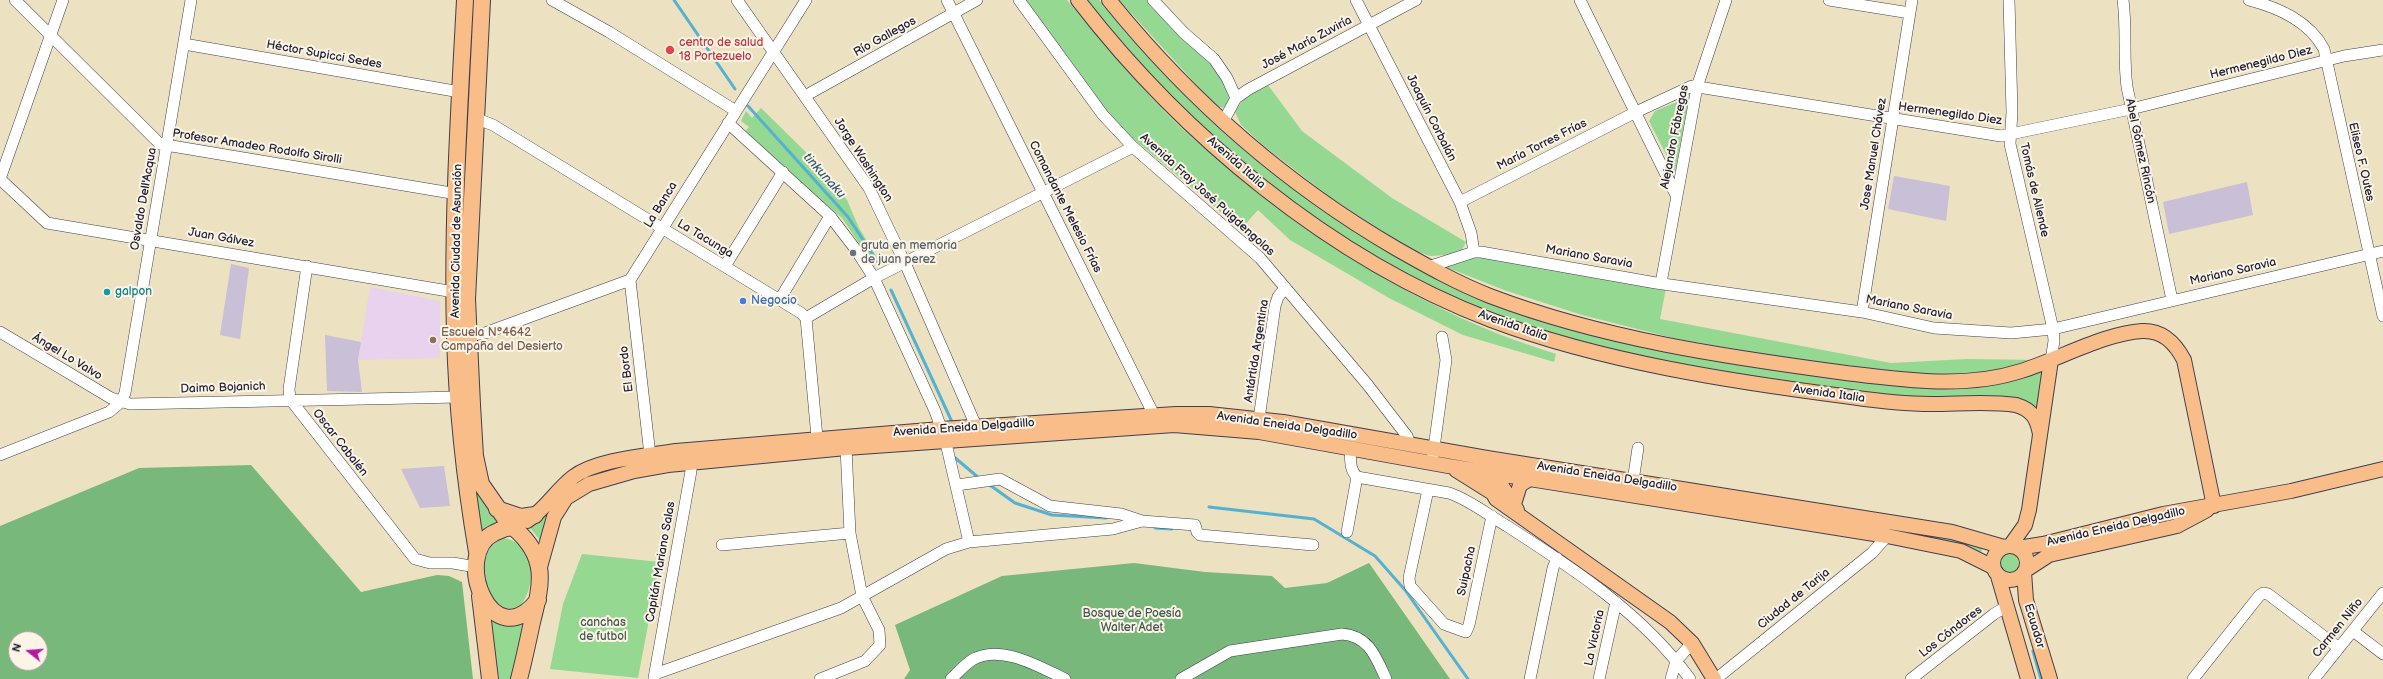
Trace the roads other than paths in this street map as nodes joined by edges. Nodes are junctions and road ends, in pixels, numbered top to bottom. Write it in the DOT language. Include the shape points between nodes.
graph roads {
  1 [pos="15,0"];
  2 [pos="63,0"];
  3 [pos="191,0"];
  4 [pos="465,0"];
  5 [pos="482,0"];
  6 [pos="552,0"];
  7 [pos="737,0"];
  8 [pos="806,0"];
  9 [pos="947,0"];
  10 [pos="977,0"];
  11 [pos="1019,0"];
  12 [pos="1078,0"];
  13 [pos="1109,0"];
  14 [pos="1153,0"];
  15 [pos="1356,0"];
  16 [pos="1416,0"];
  17 [pos="1580,0"];
  18 [pos="1829,0"];
  19 [pos="1912,0"];
  20 [pos="2009,0"];
  21 [pos="2123,0"];
  22 [pos="2250,0"];
  23 [pos="1722,2"];
  24 [pos="2278,4"];
  25 [pos="954,13"];
  26 [pos="1910,13"];
  27 [pos="1369,24"];
  28 [pos="50,36"];
  29 [pos="184,44"];
  30 [pos="2383,50"];
  31 [pos="774,53"];
  32 [pos="2326,60"];
  33 [pos="1697,87"];
  34 [pos="460,92"];
  35 [pos="805,96"];
  36 [pos="1236,98"];
  37 [pos="2131,109"];
  38 [pos="736,110"];
  39 [pos="1636,112"];
  40 [pos="475,118"];
  41 [pos="1893,119"];
  42 [pos="1223,122"];
  43 [pos="728,123"];
  44 [pos="2010,135"];
  45 [pos="167,146"];
  46 [pos="1133,147"];
  47 [pos="783,172"];
  48 [pos="0,179"];
  49 [pos="1043,193"];
  50 [pos="457,194"];
  51 [pos="1677,197"];
  52 [pos="1460,202"];
  53 [pos="830,216"];
  54 [pos="662,228"];
  55 [pos="150,239"];
  56 [pos="2383,251"];
  57 [pos="1474,252"];
  58 [pos="2368,253"];
  59 [pos="904,263"];
  60 [pos="307,266"];
  61 [pos="725,266"];
  62 [pos="1428,267"];
  63 [pos="874,278"];
  64 [pos="630,280"];
  65 [pos="1661,283"];
  66 [pos="1284,288"];
  67 [pos="454,292"];
  68 [pos="780,299"];
  69 [pos="2172,300"];
  70 [pos="1862,312"];
  71 [pos="2383,316"];
  72 [pos="806,318"];
  73 [pos="2053,329"];
  74 [pos="0,332"];
  75 [pos="468,336"];
  76 [pos="1442,337"];
  77 [pos="2052,360"];
  78 [pos="459,397"];
  79 [pos="290,399"];
  80 [pos="121,402"];
  81 [pos="1260,419"];
  82 [pos="1157,420"];
  83 [pos="977,432"];
  84 [pos="943,434"];
  85 [pos="2040,434"];
  86 [pos="818,444"];
  87 [pos="1410,445"];
  88 [pos="846,448"];
  89 [pos="1350,448"];
  90 [pos="1638,448"];
  91 [pos="0,455"];
  92 [pos="650,455"];
  93 [pos="691,456"];
  94 [pos="1433,456"];
  95 [pos="1448,466"];
  96 [pos="1492,466"];
  97 [pos="2383,469"];
  98 [pos="1357,477"];
  99 [pos="1531,478"];
  100 [pos="1633,481"];
  101 [pos="957,485"];
  102 [pos="1428,490"];
  103 [pos="1491,492"];
  104 [pos="2214,506"];
  105 [pos="497,509"];
  106 [pos="1517,509"];
  107 [pos="535,515"];
  108 [pos="1492,516"];
  109 [pos="1142,521"];
  110 [pos="512,528"];
  111 [pos="1347,532"];
  112 [pos="850,533"];
  113 [pos="1887,536"];
  114 [pos="969,542"];
  115 [pos="722,545"];
  116 [pos="1313,545"];
  117 [pos="2011,547"];
  118 [pos="1557,558"];
  119 [pos="476,560"];
  120 [pos="540,567"];
  121 [pos="1995,571"];
  122 [pos="2025,571"];
  123 [pos="480,592"];
  124 [pos="2383,593"];
  125 [pos="862,596"];
  126 [pos="538,600"];
  127 [pos="1616,602"];
  128 [pos="2007,606"];
  129 [pos="2354,631"];
  130 [pos="1692,643"];
  131 [pos="2338,648"];
  132 [pos="2383,654"];
  133 [pos="1676,661"];
  134 [pos="654,676"];
  135 [pos="490,679"];
  136 [pos="519,679"];
  137 [pos="820,679"];
  138 [pos="951,679"];
  139 [pos="1066,679"];
  140 [pos="1181,679"];
  141 [pos="1386,679"];
  142 [pos="1530,679"];
  143 [pos="1600,679"];
  144 [pos="1671,679"];
  145 [pos="1690,679"];
  146 [pos="1715,679"];
  147 [pos="1912,679"];
  148 [pos="2028,679"];
  149 [pos="2050,679"];
  150 [pos="2193,679"];
  151 [pos="2314,679"];
  1 -- 28 [label="street, Profesor Amadeo Rodolfo Sirolli"];
  2 -- 28 [label="street"];
  3 -- 29 [label="street, Osvaldo Dell'Acqua"];
  4 -- 34 [label="highway, Avenida Ciudad de Asunción"];
  5 -- 40 [label="highway, Avenida Ciudad de Asunción"];
  6 -- 38 [label="street"];
  7 -- 31 [label="street, Jorge Washington"];
  8 -- 31 [label="street, La Banca"];
  9 -- 25 [label="street, Comandante Melesio Frías"];
  10 -- 25 [label="street, Río Gallegos"];
  11 -- 46 [label="street, Avenida Fray José Puigdengolas" via="1103,115"];
  12 -- 85 [label="main road, Avenida Italia" via="1142,75 1242,168 1298,213 1351,248 1441,299 1494,321 1594,352 1705,374 1896,403 2016,405 2031,412"];
  13 -- 42 [label="main road, Avenida Italia" via="1173,73"];
  14 -- 36 [label="street" via="1184,33 1214,59"];
  15 -- 27 [label="street, Joaquín Corbalán"];
  16 -- 27 [label="street, José María Zuviría"];
  17 -- 39 [label="street"];
  18 -- 26 [label="street"];
  19 -- 26 [label="street, Jose Manuel Chávez"];
  20 -- 44 [label="street, Tomás de Allende" via="2012,112"];
  21 -- 37 [label="street, Abel Gómez Rincón" via="2126,29 2125,70"];
  22 -- 24 [label="street, Eliseo F. Outes"];
  23 -- 33 [label="street, Alejandro Fábregas"];
  24 -- 32 [label="street, Eliseo F. Outes" via="2318,39"];
  25 -- 35 [label="street, Río Gallegos"];
  25 -- 49 [label="street, Comandante Melesio Frías"];
  26 -- 41 [label="street, Jose Manuel Chávez"];
  27 -- 36 [label="street, José María Zuviría"];
  27 -- 52 [label="street, Joaquín Corbalán"];
  28 -- 45 [label="street, Profesor Amadeo Rodolfo Sirolli" via="153,139"];
  28 -- 48 [label="street"];
  29 -- 34 [label="street, Héctor Supicci Sedes"];
  29 -- 45 [label="street, Osvaldo Dell'Acqua"];
  30 -- 32 [label="street, Hermenegildo Diez"];
  31 -- 35 [label="street, Jorge Washington"];
  31 -- 38 [label="street, La Banca"];
  32 -- 37 [label="street, Hermenegildo Diez"];
  32 -- 58 [label="street, Eliseo F. Outes"];
  33 -- 39 [label="street, Hermenegildo Diez" via="1689,88"];
  33 -- 41 [label="street, Hermenegildo Diez"];
  33 -- 51 [label="street, Alejandro Fábregas"];
  34 -- 50 [label="highway, Avenida Ciudad de Asunción"];
  35 -- 59 [label="street, Jorge Washington" via="869,188"];
  36 -- 42 [label="street, José María Zuviría"];
  37 -- 44 [label="street, Hermenegildo Diez"];
  37 -- 69 [label="street, Abel Gómez Rincón"];
  38 -- 43 [label="street, La Banca"];
  39 -- 51 [label="street"];
  39 -- 52 [label="street, María Torres Frías"];
  40 -- 54 [label="street, La Tacunga" via="493,125"];
  40 -- 75 [label="highway, Avenida Ciudad de Asunción" via="467,299"];
  41 -- 44 [label="street, Hermenegildo Diez" via="2001,136"];
  41 -- 70 [label="street, Jose Manuel Chávez"];
  42 -- 62 [label="main road, Avenida Italia" via="1318,199"];
  43 -- 47 [label="street"];
  43 -- 54 [label="street, La Banca"];
  44 -- 73 [label="street, Tomás de Allende"];
  45 -- 50 [label="street, Profesor Amadeo Rodolfo Sirolli"];
  45 -- 55 [label="street, Osvaldo Dell'Acqua"];
  46 -- 49 [label="street"];
  46 -- 66 [label="street, Avenida Fray José Puigdengolas" via="1260,258"];
  47 -- 53 [label="street"];
  47 -- 61 [label="street"];
  48 -- 55 [label="street, Juan Gálvez" via="47,223"];
  49 -- 59 [label="street"];
  49 -- 82 [label="street, Comandante Melesio Frías"];
  50 -- 67 [label="highway, Avenida Ciudad de Asunción"];
  51 -- 65 [label="street, Alejandro Fábregas"];
  52 -- 57 [label="street, Joaquín Corbalán" via="1471,233"];
  53 -- 63 [label="street"];
  53 -- 68 [label="street"];
  54 -- 61 [label="street, La Tacunga"];
  54 -- 64 [label="street, La Banca"];
  55 -- 60 [label="street, Juan Gálvez"];
  55 -- 80 [label="street, Osvaldo Dell'Acqua" via="125,393"];
  56 -- 58 [label="street, Mariano Saravia"];
  57 -- 62 [label="street, Mariano Saravia"];
  57 -- 65 [label="street, Mariano Saravia"];
  58 -- 69 [label="street, Mariano Saravia"];
  58 -- 71 [label="street, Eliseo F. Outes"];
  59 -- 63 [label="street"];
  59 -- 83 [label="street, Jorge Washington"];
  60 -- 67 [label="street, Juan Gálvez"];
  60 -- 79 [label="street" via="289,389"];
  61 -- 68 [label="street, La Tacunga"];
  62 -- 77 [label="main road, Avenida Italia" via="1491,296 1560,318 1653,342 1763,361 1874,376 1956,382 2003,376"];
  63 -- 72 [label="street"];
  63 -- 84 [label="street"];
  64 -- 75 [label="street" via="485,333"];
  64 -- 92 [label="street, El Bordo"];
  65 -- 70 [label="street, Mariano Saravia"];
  66 -- 81 [label="street, Antártida Argentina" via="1275,306"];
  66 -- 87 [label="street, Avenida Fray José Puigdengolas" via="1367,384"];
  67 -- 78 [label="highway, Avenida Ciudad de Asunción"];
  68 -- 72 [label="street, La Tacunga"];
  69 -- 73 [label="street, Mariano Saravia"];
  70 -- 73 [label="street, Mariano Saravia" via="1947,329 2011,332"];
  72 -- 86 [label="street"];
  73 -- 77 [label="street, Tomás de Allende"];
  74 -- 80 [label="street, Ángel Lo Valvo"];
  75 -- 105 [label="highway, Avenida Ciudad de Asunción" via="475,456 481,484"];
  76 -- 94 [label="street" via="1446,360"];
  77 -- 85 [label="main road"];
  77 -- 104 [label="main road, Avenida Italia" via="2104,340 2134,332 2158,334 2173,343 2184,360"];
  78 -- 79 [label="street, Daimo Bojanich"];
  78 -- 119 [label="highway, Avenida Ciudad de Asunción"];
  79 -- 80 [label="street, Daimo Bojanich" via="130,404"];
  79 -- 119 [label="street, Oscar Cabalén" via="415,559 430,564"];
  80 -- 91 [label="street" via="109,412"];
  81 -- 82 [label="main road, Avenida Eneida Delgadillo" via="1209,414"];
  81 -- 87 [label="main road, Avenida Eneida Delgadillo"];
  82 -- 83 [label="main road, Avenida Eneida Delgadillo"];
  82 -- 89 [label="main road, Avenida Eneida Delgadillo"];
  83 -- 84 [label="main road, Avenida Eneida Delgadillo"];
  84 -- 86 [label="main road, Avenida Eneida Delgadillo"];
  84 -- 88 [label="main road, Avenida Eneida Delgadillo"];
  84 -- 101 [label="street"];
  85 -- 117 [label="main road" via="2029,510 2025,525"];
  86 -- 88 [label="main road, Avenida Eneida Delgadillo"];
  86 -- 93 [label="main road, Avenida Eneida Delgadillo"];
  87 -- 94 [label="main road, Avenida Eneida Delgadillo"];
  88 -- 112 [label="street"];
  89 -- 94 [label="main road, Avenida Eneida Delgadillo"];
  89 -- 98 [label="street" via="1353,473"];
  90 -- 100 [label="street"];
  92 -- 93 [label="main road, Avenida Eneida Delgadillo"];
  92 -- 107 [label="main road, Avenida Eneida Delgadillo" via="598,465 580,472"];
  93 -- 120 [label="main road, Avenida Eneida Delgadillo" via="605,478 577,490 560,505 554,517"];
  93 -- 134 [label="street, Capitán Mariano Salas"];
  94 -- 95 [label="main road, Avenida Eneida Delgadillo"];
  94 -- 96 [label="main road, Avenida Eneida Delgadillo"];
  95 -- 96 [label="main road, Avenida Eneida Delgadillo"];
  95 -- 103 [label="main road"];
  96 -- 99 [label="main road, Avenida Eneida Delgadillo"];
  96 -- 100 [label="main road, Avenida Eneida Delgadillo"];
  96 -- 103 [label="main road"];
  96 -- 106 [label="main road" via="1504,491"];
  97 -- 104 [label="main road, Avenida Eneida Delgadillo"];
  98 -- 102 [label="street"];
  98 -- 111 [label="street"];
  99 -- 106 [label="main road" via="1520,485"];
  99 -- 113 [label="main road, Avenida Eneida Delgadillo"];
  100 -- 117 [label="main road, Avenida Eneida Delgadillo" via="1952,532"];
  101 -- 109 [label="street" via="1000,479 1050,506 1121,514"];
  101 -- 114 [label="street"];
  102 -- 108 [label="street" via="1459,496"];
  102 -- 108 [label="street, Suipacha" via="1408,578 1410,586 1444,624 1466,632"];
  103 -- 106 [label="main road" via="1496,499"];
  104 -- 117 [label="main road, Avenida Eneida Delgadillo" via="2163,514 2043,544"];
  104 -- 122 [label="main road, Avenida Eneida Delgadillo" via="2177,526 2049,555"];
  105 -- 107 [label="highway" via="521,517"];
  105 -- 110 [label="highway, Avenida Ciudad de Asunción"];
  106 -- 130 [label="main road" via="1670,622"];
  107 -- 110 [label="main road, Avenida Eneida Delgadillo"];
  108 -- 118 [label="street"];
  109 -- 114 [label="street" via="1113,529"];
  109 -- 116 [label="street" via="1195,525 1200,535"];
  110 -- 119 [label="highway" via="490,535 483,541"];
  110 -- 120 [label="highway" via="529,542"];
  112 -- 115 [label="street"];
  112 -- 125 [label="street"];
  113 -- 121 [label="main road, Avenida Eneida Delgadillo" via="1961,550"];
  113 -- 146 [label="street, Ciudad de Tarija" via="1872,553"];
  114 -- 125 [label="street" via="946,549"];
  117 -- 121 [label="main road" via="1996,553"];
  117 -- 122 [label="main road" via="2026,557"];
  118 -- 127 [label="street"];
  118 -- 142 [label="street"];
  119 -- 123 [label="highway"];
  120 -- 126 [label="highway"];
  121 -- 122 [label="main road" via="2012,580"];
  121 -- 128 [label="main road, Ecuador"];
  122 -- 149 [label="main road, Ecuador" via="2026,600"];
  123 -- 126 [label="highway" via="485,604 492,611 506,617 522,615"];
  123 -- 135 [label="highway"];
  124 -- 129 [label="street, Carmen Niño"];
  125 -- 134 [label="street" via="841,608"];
  125 -- 137 [label="street" via="879,630 880,638 876,651 865,661"];
  126 -- 136 [label="highway"];
  127 -- 133 [label="street"];
  127 -- 143 [label="street, La Victoria"];
  128 -- 147 [label="street, Los Cóndores"];
  128 -- 148 [label="main road, Ecuador"];
  129 -- 131 [label="street, Carmen Niño"];
  129 -- 132 [label="street"];
  130 -- 133 [label="street"];
  130 -- 146 [label="main road"];
  131 -- 150 [label="street" via="2268,594 2263,593"];
  131 -- 151 [label="street, Carmen Niño"];
  133 -- 144 [label="street"];
  133 -- 145 [label="street"];
  138 -- 139 [label="street" via="972,660 992,655 1025,659"];
  140 -- 141 [label="street" via="1230,651 1342,634 1357,637 1370,646"];
}
